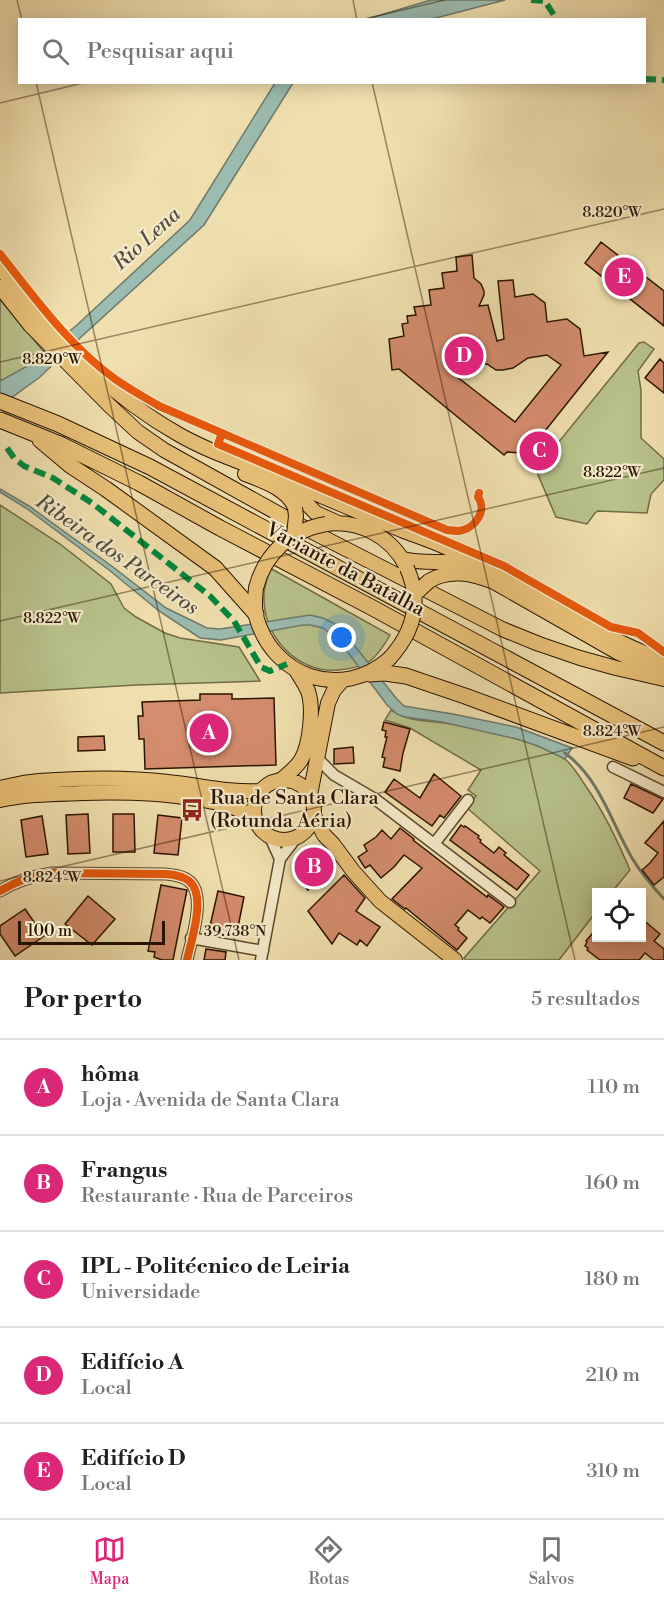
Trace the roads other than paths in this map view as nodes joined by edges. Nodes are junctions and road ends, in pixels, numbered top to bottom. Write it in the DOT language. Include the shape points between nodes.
graph roads {
  1 [pos="0,267"];
  2 [pos="0,287"];
  3 [pos="34,320"];
  4 [pos="77,365"];
  5 [pos="92,388"];
  6 [pos="0,401"];
  7 [pos="0,420"];
  8 [pos="33,434"];
  9 [pos="281,479"];
  10 [pos="331,523"];
  11 [pos="294,534"];
  12 [pos="405,563"];
  13 [pos="474,563"];
  14 [pos="416,593"];
  15 [pos="256,614"];
  16 [pos="664,660"];
  17 [pos="296,670"];
  18 [pos="664,673"];
  19 [pos="369,674"];
  20 [pos="664,679"];
  21 [pos="342,681"];
  22 [pos="664,743"];
  23 [pos="318,759"];
  24 [pos="662,766"];
  25 [pos="613,767"];
  26 [pos="334,775"];
  27 [pos="281,780"];
  28 [pos="0,788"];
  29 [pos="312,788"];
  30 [pos="260,791"];
  31 [pos="664,792"];
  32 [pos="0,800"];
  33 [pos="468,800"];
  34 [pos="314,815"];
  35 [pos="255,818"];
  36 [pos="324,835"];
  37 [pos="299,836"];
  38 [pos="270,837"];
  39 [pos="434,844"];
  40 [pos="280,859"];
  41 [pos="0,891"];
  42 [pos="510,902"];
  43 [pos="191,938"];
  44 [pos="262,956"];
  45 [pos="187,960"];
  46 [pos="455,960"];
  1 -- 3 [label="main road"];
  2 -- 3 [label="main road"];
  3 -- 4 [label="main road"];
  4 -- 5 [label="main road"];
  4 -- 9 [label="main road" via="177,434"];
  5 -- 11 [label="main road, bridge" via="171,439 281,491 295,508"];
  5 -- 20 [label="main road" via="124,420 164,450 468,612 558,650"];
  6 -- 22 [label="highway, Variante da Batalha" via="150,467"];
  7 -- 8 [label="highway, Variante da Batalha"];
  8 -- 15 [label="highway" via="57,456 215,568"];
  8 -- 24 [label="highway, Variante da Batalha" via="139,483"];
  9 -- 10 [label="main road"];
  9 -- 13 [label="main road" via="444,546"];
  10 -- 11 [label="main road, bridge"];
  10 -- 12 [label="main road" via="349,524 375,533"];
  11 -- 15 [label="main road, bridge" via="270,557 260,576"];
  12 -- 13 [label="main road"];
  12 -- 14 [label="main road, bridge"];
  13 -- 16 [label="main road" via="624,644"];
  14 -- 18 [label="main road, bridge" via="429,580 444,574 481,577"];
  14 -- 19 [label="main road, bridge" via="407,634 389,659"];
  15 -- 17 [label="main road" via="273,649"];
  17 -- 21 [label="main road" via="320,679"];
  17 -- 27 [label="main road" via="310,700 308,735 302,757"];
  19 -- 21 [label="main road"];
  19 -- 24 [label="highway" via="406,676 626,757"];
  21 -- 23 [label="main road" via="328,703"];
  23 -- 26 [label="street"];
  23 -- 29 [label="main road"];
  25 -- 31 [label="street"];
  26 -- 29 [label="street"];
  26 -- 39 [label="street" via="375,799"];
  27 -- 29 [label="main road"];
  27 -- 30 [label="main road"];
  28 -- 30 [label="main road" via="39,781 138,780 232,792"];
  29 -- 34 [label="main road"];
  30 -- 35 [label="main road" via="254,806"];
  32 -- 35 [label="main road" via="42,795 149,793 223,803"];
  33 -- 39 [label="street"];
  34 -- 36 [label="main road"];
  34 -- 37 [label="main road"];
  35 -- 38 [label="main road"];
  36 -- 37 [label="main road"];
  36 -- 46 [label="main road" via="380,901"];
  37 -- 38 [label="main road" via="286,841"];
  37 -- 40 [label="street"];
  38 -- 40 [label="street"];
  39 -- 42 [label="street"];
  40 -- 44 [label="street"];
  41 -- 43 [label="street" via="23,879 52,873 177,876 188,880 198,895"];
  43 -- 44 [label="street"];
  43 -- 45 [label="street"];
}
